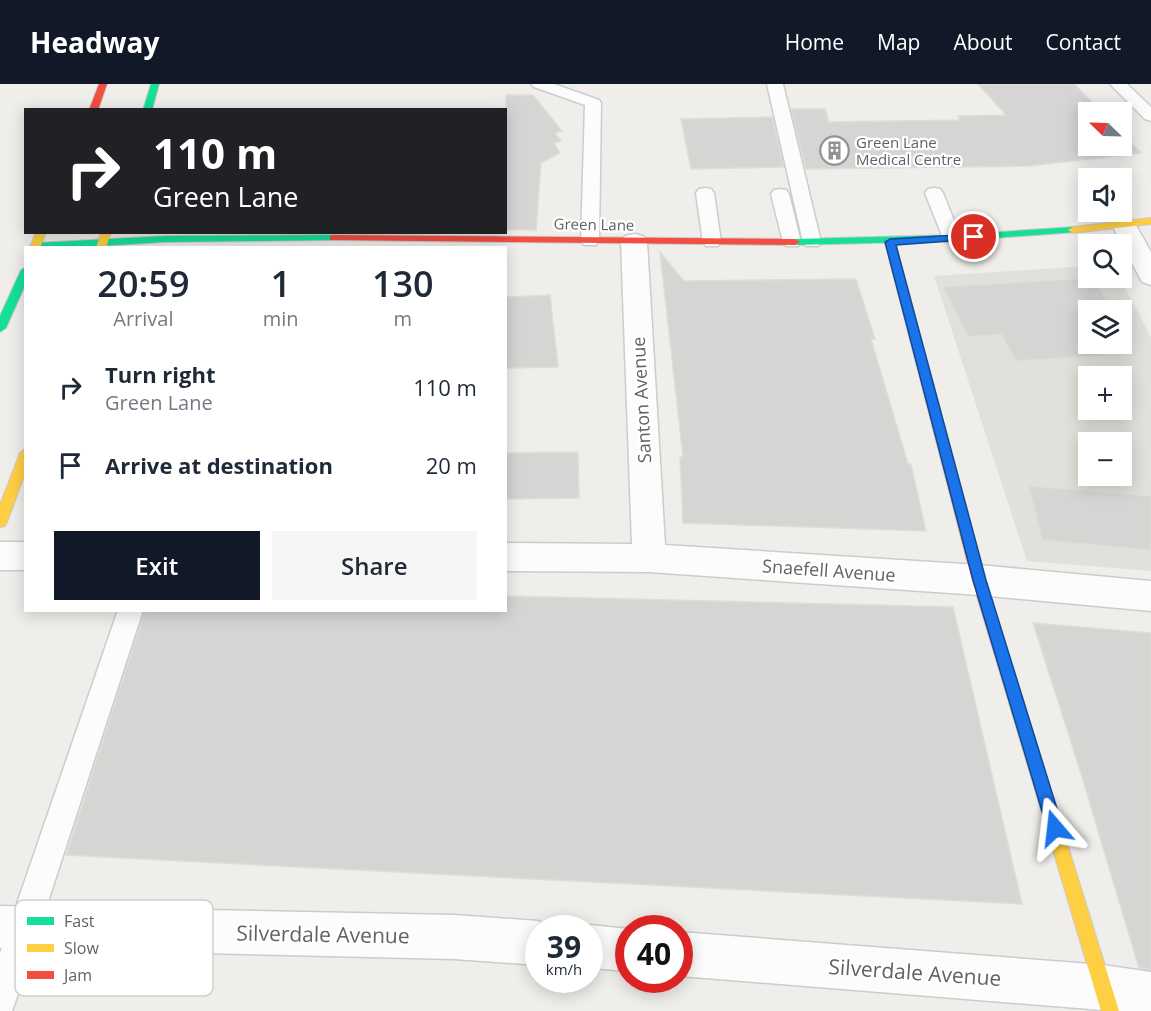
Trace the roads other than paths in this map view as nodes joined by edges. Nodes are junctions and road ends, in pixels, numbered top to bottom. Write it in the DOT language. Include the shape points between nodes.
graph roads {
  1 [pos="103,84"];
  2 [pos="155,84"];
  3 [pos="539,84"];
  4 [pos="775,84"];
  5 [pos="1118,84"];
  6 [pos="94,108"];
  7 [pos="148,108"];
  8 [pos="1151,117"];
  9 [pos="705,193"];
  10 [pos="934,193"];
  11 [pos="780,194"];
  12 [pos="1151,221"];
  13 [pos="1124,225"];
  14 [pos="230,234"];
  15 [pos="438,235"];
  16 [pos="244,238"];
  17 [pos="952,238"];
  18 [pos="104,240"];
  19 [pos="590,241"];
  20 [pos="37,242"];
  21 [pos="634,242"];
  22 [pos="712,242"];
  23 [pos="792,242"];
  24 [pos="812,242"];
  25 [pos="890,242"];
  26 [pos="24,274"];
  27 [pos="1151,276"];
  28 [pos="0,328"];
  29 [pos="24,458"];
  30 [pos="0,522"];
  31 [pos="0,556"];
  32 [pos="24,556"];
  33 [pos="507,557"];
  34 [pos="649,558"];
  35 [pos="980,580"];
  36 [pos="1151,596"];
  37 [pos="130,612"];
  38 [pos="23,900"];
  39 [pos="13,927"];
  40 [pos="213,932"];
  41 [pos="525,943"];
  42 [pos="693,955"];
  43 [pos="1151,994"];
  44 [pos="1106,999"];
  45 [pos="0,1000"];
  1 -- 6 [label="main road"];
  2 -- 7 [label="main road"];
  3 -- 19 [label="lane" via="593,103"];
  4 -- 24 [label="lane"];
  5 -- 8 [label="lane"];
  9 -- 22 [label="lane"];
  10 -- 17 [label="lane"];
  11 -- 23 [label="lane"];
  12 -- 13 [label="main road, Green Lane"];
  13 -- 17 [label="main road, Green Lane"];
  13 -- 27 [label="street"];
  14 -- 16 [label="main road"];
  15 -- 16 [label="main road, Green Lane"];
  15 -- 19 [label="main road, Green Lane"];
  16 -- 18 [label="main road, Green Lane"];
  17 -- 25 [label="main road, Green Lane"];
  18 -- 20 [label="main road, Green Lane"];
  19 -- 21 [label="main road, Green Lane"];
  21 -- 22 [label="main road, Green Lane"];
  21 -- 34 [label="street, Santon Avenue"];
  22 -- 23 [label="main road, Green Lane"];
  23 -- 24 [label="main road, Green Lane"];
  24 -- 25 [label="main road, Green Lane"];
  25 -- 35 [label="main road"];
  26 -- 28 [label="main road"];
  29 -- 30 [label="main road"];
  31 -- 32 [label="street"];
  33 -- 34 [label="street, Snaefell Avenue"];
  34 -- 35 [label="street, Snaefell Avenue"];
  35 -- 36 [label="street, Snaefell Avenue"];
  35 -- 44 [label="main road"];
  37 -- 38 [label="lane"];
  39 -- 45 [label="lane"];
  40 -- 41 [label="street, Silverdale Avenue" via="454,937"];
  42 -- 44 [label="street, Silverdale Avenue"];
  43 -- 44 [label="street, Silverdale Avenue"];
}
